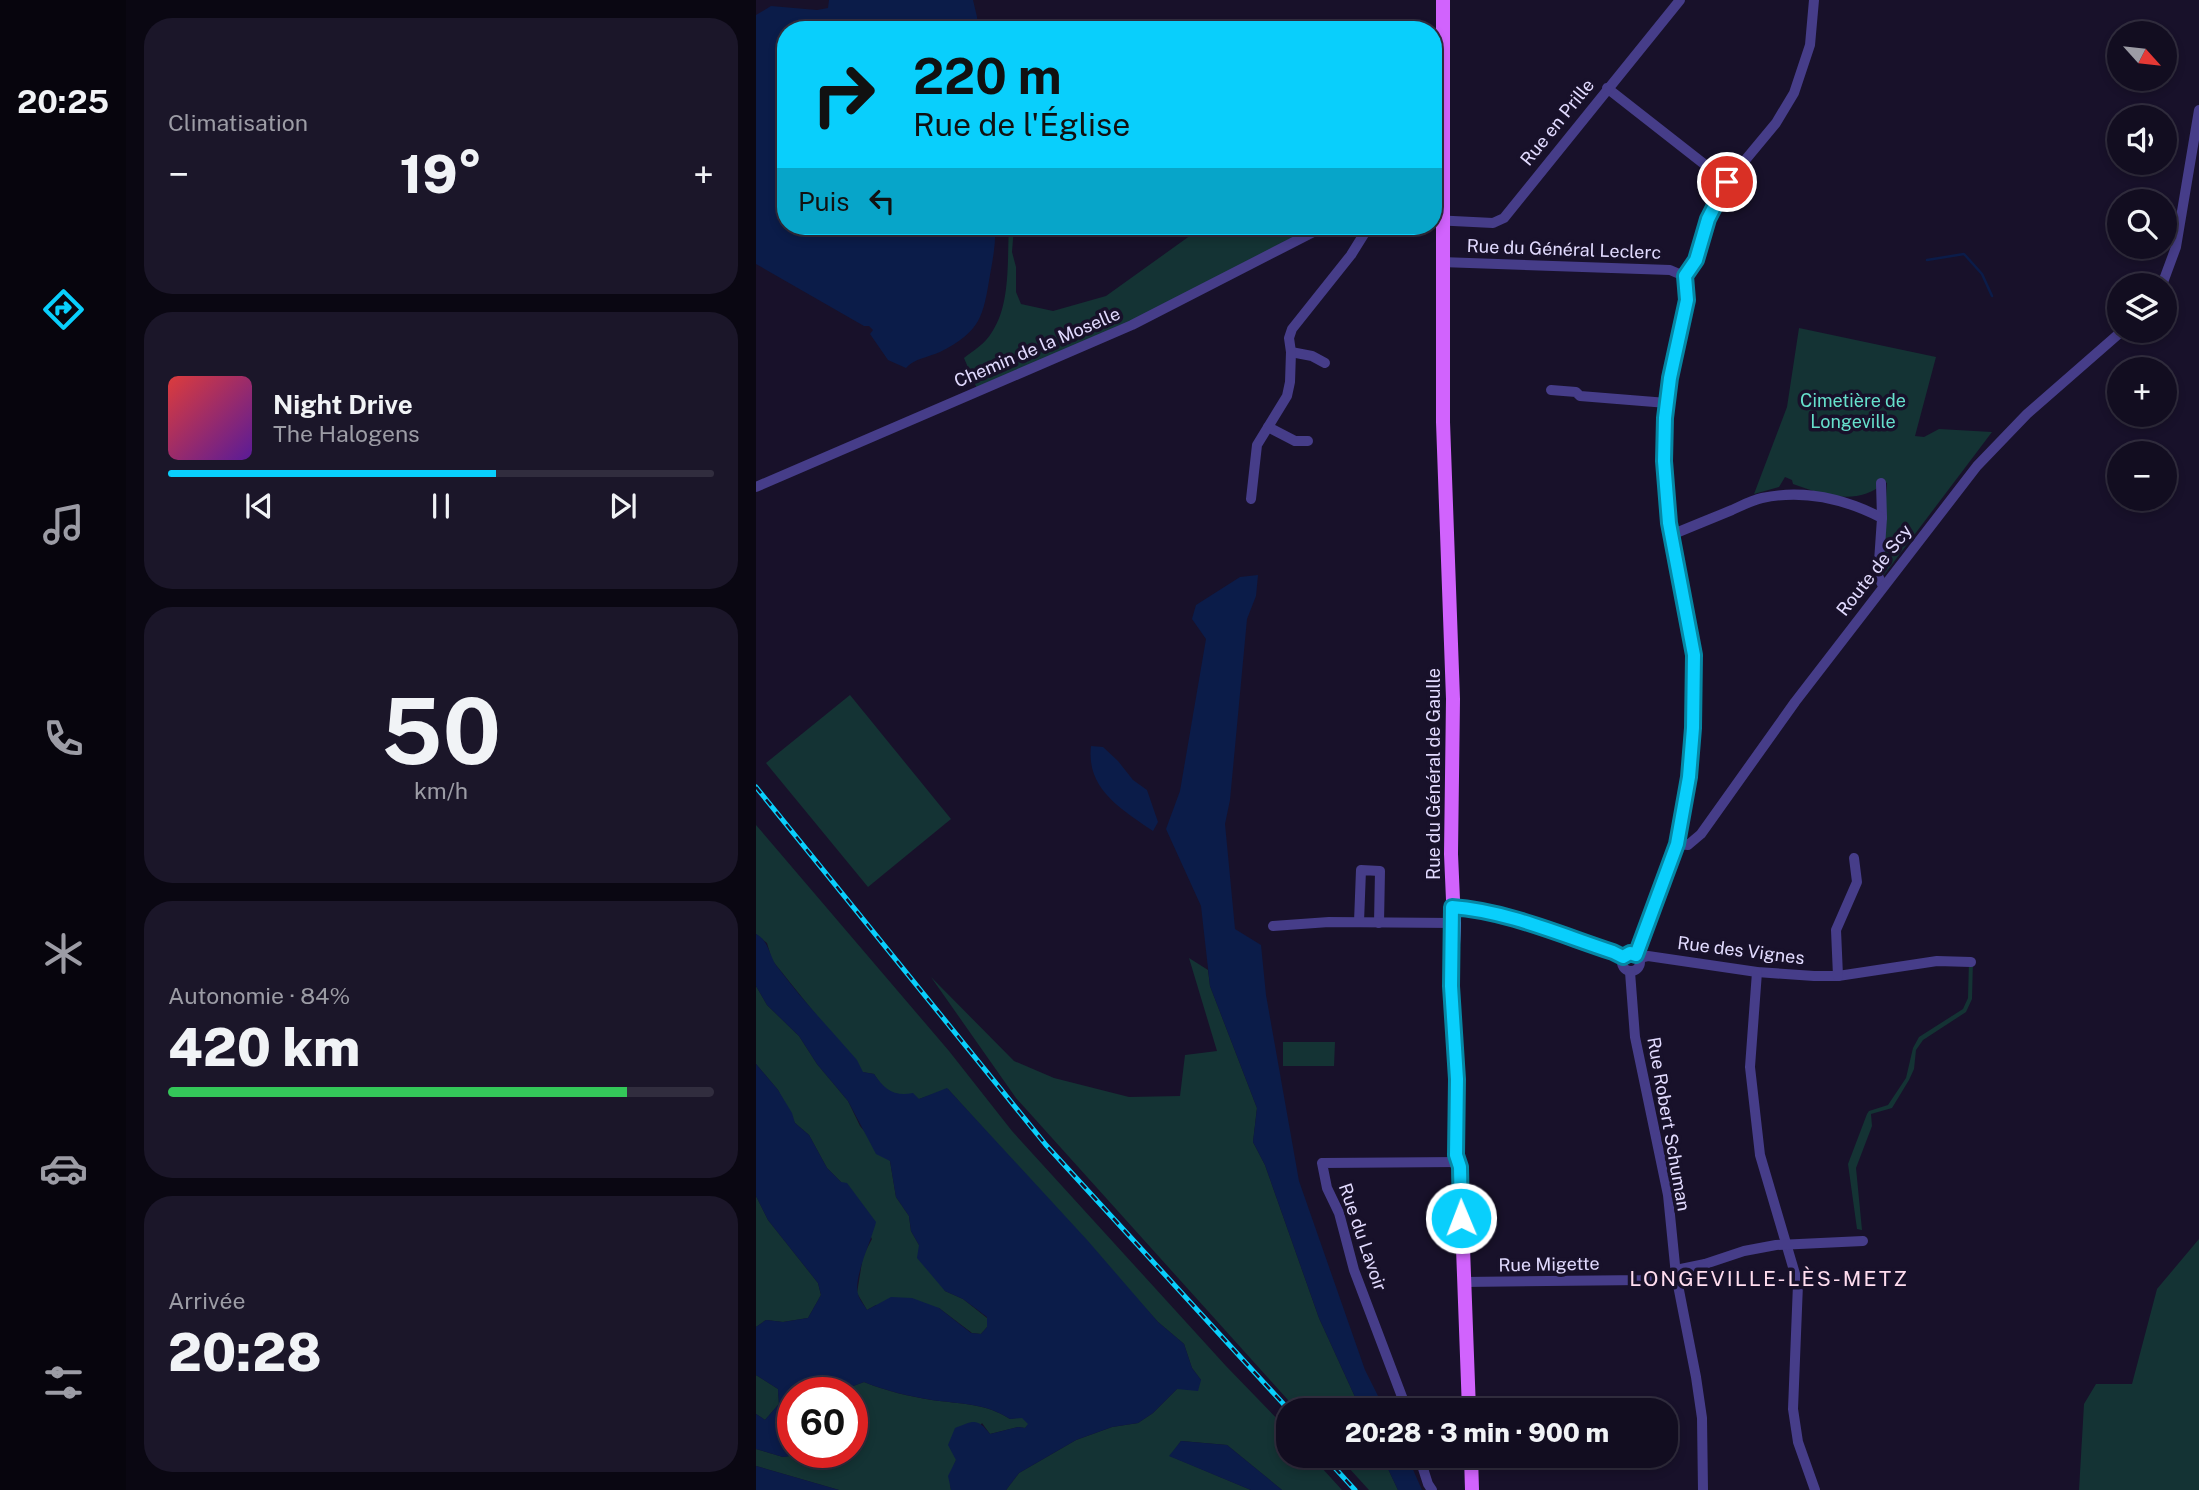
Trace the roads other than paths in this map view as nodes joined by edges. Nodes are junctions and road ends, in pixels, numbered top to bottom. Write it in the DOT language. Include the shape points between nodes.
graph roads {
  1 [pos="1443,0"];
  2 [pos="1680,0"];
  3 [pos="1814,0"];
  4 [pos="1442,44"];
  5 [pos="1608,88"];
  6 [pos="2199,110"];
  7 [pos="1727,182"];
  8 [pos="1442,221"];
  9 [pos="1307,235"];
  10 [pos="1363,235"];
  11 [pos="1439,235"];
  12 [pos="1441,262"];
  13 [pos="2167,273"];
  14 [pos="1685,276"];
  15 [pos="2109,343"];
  16 [pos="1292,352"];
  17 [pos="1325,363"];
  18 [pos="1551,390"];
  19 [pos="1667,403"];
  20 [pos="1268,427"];
  21 [pos="1308,441"];
  22 [pos="1881,483"];
  23 [pos="756,487"];
  24 [pos="1251,499"];
  25 [pos="1882,519"];
  26 [pos="1671,535"];
  27 [pos="1883,586"];
  28 [pos="1677,844"];
  29 [pos="1854,858"];
  30 [pos="1452,907"];
  31 [pos="1359,922"];
  32 [pos="1379,923"];
  33 [pos="1454,923"];
  34 [pos="1273,926"];
  35 [pos="1637,956"];
  36 [pos="1623,957"];
  37 [pos="1971,962"];
  38 [pos="1630,971"];
  39 [pos="1757,972"];
  40 [pos="1838,976"];
  41 [pos="1459,1162"];
  42 [pos="1863,1241"];
  43 [pos="1788,1245"];
  44 [pos="1676,1273"];
  45 [pos="1463,1282"];
  46 [pos="1402,1398"];
  47 [pos="1468,1398"];
  48 [pos="1423,1468"];
  49 [pos="1471,1468"];
  50 [pos="1432,1490"];
  51 [pos="1472,1490"];
  52 [pos="1703,1490"];
  53 [pos="1815,1490"];
  1 -- 4 [label="main road, Rue du Général de Gaulle"];
  2 -- 5 [label="street, Rue en Prille"];
  3 -- 7 [label="street" via="1810,45 1794,93 1776,123"];
  5 -- 7 [label="street"];
  5 -- 8 [label="street, Rue en Prille" via="1504,218 1493,223"];
  6 -- 13 [label="street" via="2176,247"];
  7 -- 14 [label="street" via="1708,219 1696,260"];
  9 -- 23 [label="street, Chemin de la Moselle" via="1132,325"];
  10 -- 16 [label="street" via="1292,329"];
  11 -- 12 [label="main road, Rue du Général de Gaulle"];
  12 -- 14 [label="street, Rue du Général Leclerc" via="1670,270"];
  12 -- 30 [label="main road, Rue du Général de Gaulle" via="1453,699"];
  14 -- 19 [label="street" via="1687,300"];
  15 -- 27 [label="street, Route de Scy" via="2000,440"];
  16 -- 17 [label="street"];
  16 -- 20 [label="street" via="1287,396"];
  18 -- 19 [label="street"];
  19 -- 26 [label="street" via="1664,461"];
  20 -- 21 [label="street" via="1295,441"];
  20 -- 24 [label="street" via="1257,445"];
  22 -- 25 [label="street"];
  25 -- 26 [label="street" via="1842,501 1782,495 1759,498"];
  25 -- 27 [label="street" via="1878,576"];
  26 -- 28 [label="street" via="1695,667 1689,777"];
  27 -- 28 [label="street, Route de Scy" via="1701,834 1688,845"];
  28 -- 35 [label="street"];
  29 -- 40 [label="street" via="1857,882 1836,930"];
  30 -- 33 [label="main road, Rue du Général de Gaulle"];
  30 -- 36 [label="street" via="1512,919"];
  31 -- 32 [label="street"];
  31 -- 32 [label="street" via="1361,870 1380,871"];
  31 -- 34 [label="street"];
  32 -- 33 [label="street"];
  33 -- 41 [label="main road, Rue du Général de Gaulle" via="1451,986"];
  35 -- 36 [label="street"];
  35 -- 38 [label="street" via="1637,968"];
  35 -- 39 [label="street, Rue des Vignes"];
  36 -- 38 [label="street" via="1622,966"];
  37 -- 40 [label="street, Rue des Vignes" via="1937,961"];
  38 -- 44 [label="street, Rue Robert Schuman" via="1635,1037 1668,1195"];
  39 -- 40 [label="street, Rue des Vignes"];
  39 -- 43 [label="street" via="1750,1051 1754,1105 1760,1156"];
  41 -- 45 [label="main road, Rue du Général de Gaulle"];
  41 -- 46 [label="street, Rue du Lavoir" via="1322,1163 1354,1270"];
  42 -- 43 [label="street, Rue Migette"];
  43 -- 44 [label="street, Rue Migette" via="1744,1251"];
  43 -- 53 [label="street" via="1798,1284 1794,1425"];
  44 -- 45 [label="street, Rue Migette" via="1644,1280"];
  44 -- 52 [label="street, Rue Robert Schuman" via="1702,1418"];
  45 -- 47 [label="main road, Rue du Général de Gaulle"];
  48 -- 50 [label="street"];
  49 -- 51 [label="main road"];
}
